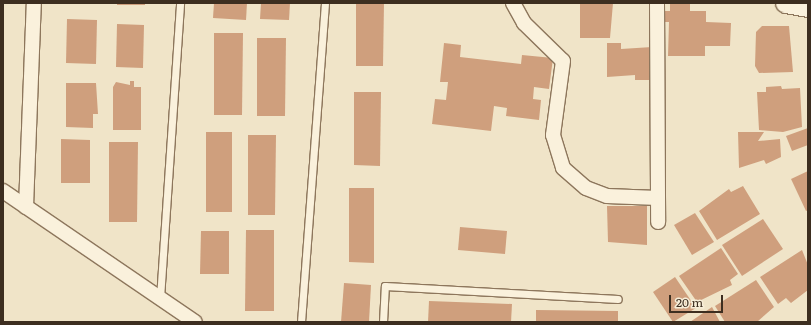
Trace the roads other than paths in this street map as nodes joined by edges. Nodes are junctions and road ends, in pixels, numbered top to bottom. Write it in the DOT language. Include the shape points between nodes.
graph roads {
  1 [pos="34,3"];
  2 [pos="180,3"];
  3 [pos="325,3"];
  4 [pos="514,3"];
  5 [pos="657,3"];
  6 [pos="786,3"];
  7 [pos="808,7"];
  8 [pos="3,191"];
  9 [pos="658,198"];
  10 [pos="26,206"];
  11 [pos="658,222"];
  12 [pos="160,298"];
  13 [pos="618,298"];
  14 [pos="188,320"];
  15 [pos="301,322"];
  16 [pos="383,322"];
  1 -- 10 [label="street"];
  2 -- 12 [label="lane"];
  3 -- 15 [label="lane"];
  4 -- 9 [label="street" via="524,24 563,61 553,135 562,168 586,188 607,196"];
  5 -- 9 [label="street"];
  6 -- 7 [label="street"];
  8 -- 10 [label="street"];
  9 -- 11 [label="street"];
  10 -- 12 [label="street"];
  12 -- 14 [label="street"];
  13 -- 16 [label="lane" via="385,286"];
}
